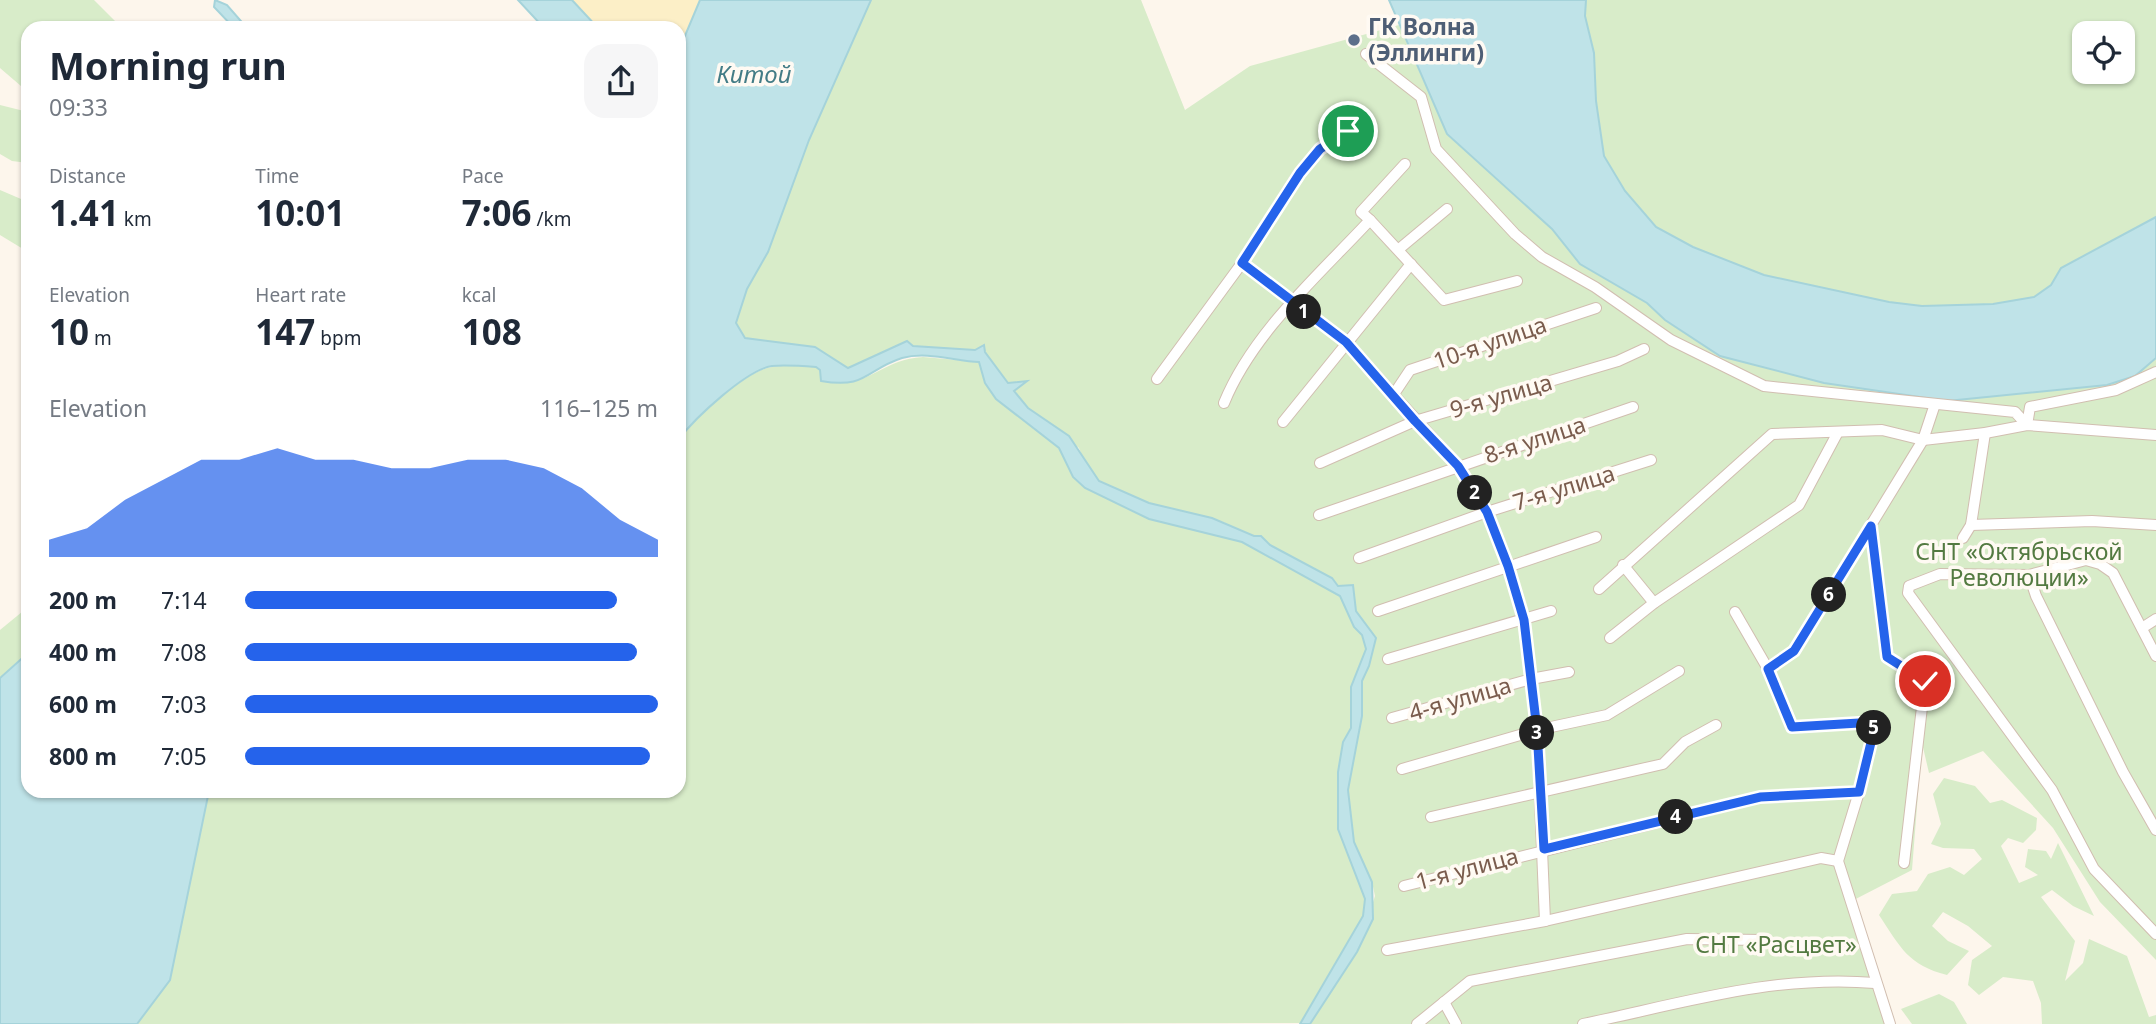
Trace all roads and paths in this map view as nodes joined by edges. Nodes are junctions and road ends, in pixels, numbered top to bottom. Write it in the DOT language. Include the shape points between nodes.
graph roads {
  1 [pos="1366,54"];
  2 [pos="1348,131"];
  3 [pos="1405,164"];
  4 [pos="1447,209"];
  5 [pos="1370,220"];
  6 [pos="1399,249"];
  7 [pos="1242,263"];
  8 [pos="1411,264"];
  9 [pos="1517,281"];
  10 [pos="1292,304"];
  11 [pos="1596,308"];
  12 [pos="1346,342"];
  13 [pos="1644,349"];
  14 [pos="2156,372"];
  15 [pos="1157,379"];
  16 [pos="1394,394"];
  17 [pos="1224,403"];
  18 [pos="1935,404"];
  19 [pos="1633,407"];
  20 [pos="1415,421"];
  21 [pos="1283,422"];
  22 [pos="2026,425"];
  23 [pos="1838,432"];
  24 [pos="1985,433"];
  25 [pos="2156,435"];
  26 [pos="1923,440"];
  27 [pos="1651,460"];
  28 [pos="1320,463"];
  29 [pos="1458,466"];
  30 [pos="1487,512"];
  31 [pos="1319,515"];
  32 [pos="1970,525"];
  33 [pos="2156,525"];
  34 [pos="1871,526"];
  35 [pos="1596,537"];
  36 [pos="1964,538"];
  37 [pos="1359,558"];
  38 [pos="1623,565"];
  39 [pos="1508,566"];
  40 [pos="2029,575"];
  41 [pos="1599,589"];
  42 [pos="1654,603"];
  43 [pos="1378,611"];
  44 [pos="1551,611"];
  45 [pos="1735,612"];
  46 [pos="2156,619"];
  47 [pos="1524,620"];
  48 [pos="2142,628"];
  49 [pos="1609,638"];
  50 [pos="2156,656"];
  51 [pos="1388,659"];
  52 [pos="1768,669"];
  53 [pos="1679,671"];
  54 [pos="1569,672"];
  55 [pos="1531,679"];
  56 [pos="1392,718"];
  57 [pos="1716,725"];
  58 [pos="1537,730"];
  59 [pos="1402,769"];
  60 [pos="1859,792"];
  61 [pos="1539,793"];
  62 [pos="1432,817"];
  63 [pos="2156,830"];
  64 [pos="1544,849"];
  65 [pos="1838,861"];
  66 [pos="1904,863"];
  67 [pos="1404,886"];
  68 [pos="1545,921"];
  69 [pos="2156,934"];
  70 [pos="1762,940"];
  71 [pos="1387,950"];
  72 [pos="1875,983"];
  73 [pos="1444,1002"];
  74 [pos="1417,1024"];
  75 [pos="1456,1024"];
  76 [pos="1583,1024"];
  77 [pos="1890,1024"];
  1 -- 18 [label="street" via="1421,97 1436,149 1515,234 1542,257 1671,340 1764,386"];
  2 -- 7 [label="street" via="1320,149 1300,173"];
  3 -- 5 [label="street" via="1361,212"];
  4 -- 6 [label="street"];
  5 -- 6 [label="street"];
  5 -- 10 [label="street"];
  6 -- 8 [label="street"];
  7 -- 10 [label="street"];
  7 -- 15 [label="street"];
  8 -- 9 [label="street" via="1444,300"];
  8 -- 12 [label="street"];
  10 -- 12 [label="street"];
  10 -- 17 [label="street" via="1237,372"];
  11 -- 16 [label="street, 10-я улица" via="1410,370"];
  12 -- 16 [label="street"];
  12 -- 21 [label="street"];
  13 -- 20 [label="street, 9-я улица" via="1618,361"];
  14 -- 22 [label="street" via="2116,390 2029,407"];
  16 -- 20 [label="street"];
  18 -- 22 [label="street" via="2015,412"];
  18 -- 26 [label="street"];
  19 -- 29 [label="street, 8-я улица"];
  20 -- 28 [label="street, 9-я улица"];
  20 -- 29 [label="street"];
  22 -- 24 [label="street"];
  22 -- 25 [label="street"];
  23 -- 26 [label="street" via="1882,430"];
  23 -- 38 [label="street" via="1772,434"];
  23 -- 42 [label="street" via="1799,505"];
  24 -- 26 [label="street"];
  24 -- 32 [label="street"];
  26 -- 34 [label="street"];
  27 -- 30 [label="street, 7-я улица"];
  29 -- 30 [label="street"];
  29 -- 31 [label="street, 8-я улица"];
  30 -- 37 [label="street, 7-я улица"];
  30 -- 39 [label="street"];
  32 -- 33 [label="street" via="2091,521"];
  32 -- 36 [label="street"];
  34 -- 52 [label="street" via="1794,651"];
  34 -- 66 [label="street" via="1887,657 1925,681"];
  35 -- 39 [label="street"];
  38 -- 41 [label="street"];
  38 -- 42 [label="street"];
  39 -- 43 [label="street"];
  39 -- 47 [label="street"];
  40 -- 48 [label="street" via="2087,560 2100,564 2113,573"];
  40 -- 63 [label="street" via="2123,772"];
  40 -- 69 [label="street" via="1940,574 1909,586 1908,593 2052,790 2094,869"];
  42 -- 49 [label="street"];
  44 -- 47 [label="street"];
  45 -- 52 [label="street"];
  46 -- 48 [label="street"];
  47 -- 51 [label="street"];
  47 -- 55 [label="street"];
  48 -- 50 [label="street"];
  52 -- 60 [label="street" via="1792,727 1876,722"];
  53 -- 58 [label="street" via="1607,715"];
  54 -- 55 [label="street, 4-я улица"];
  55 -- 56 [label="street, 4-я улица"];
  55 -- 58 [label="street"];
  57 -- 61 [label="street" via="1685,742 1663,764"];
  58 -- 59 [label="street"];
  58 -- 61 [label="street"];
  60 -- 64 [label="street, 1-я улица" via="1760,797"];
  60 -- 65 [label="street"];
  61 -- 62 [label="street"];
  61 -- 64 [label="street"];
  64 -- 67 [label="street, 1-я улица"];
  64 -- 68 [label="street"];
  65 -- 68 [label="street" via="1821,858"];
  65 -- 72 [label="street"];
  68 -- 71 [label="street"];
  70 -- 73 [label="street" via="1687,939 1470,981"];
  72 -- 76 [label="street" via="1836,979 1773,984"];
  72 -- 77 [label="street"];
  73 -- 74 [label="street"];
  73 -- 75 [label="street"];
}
